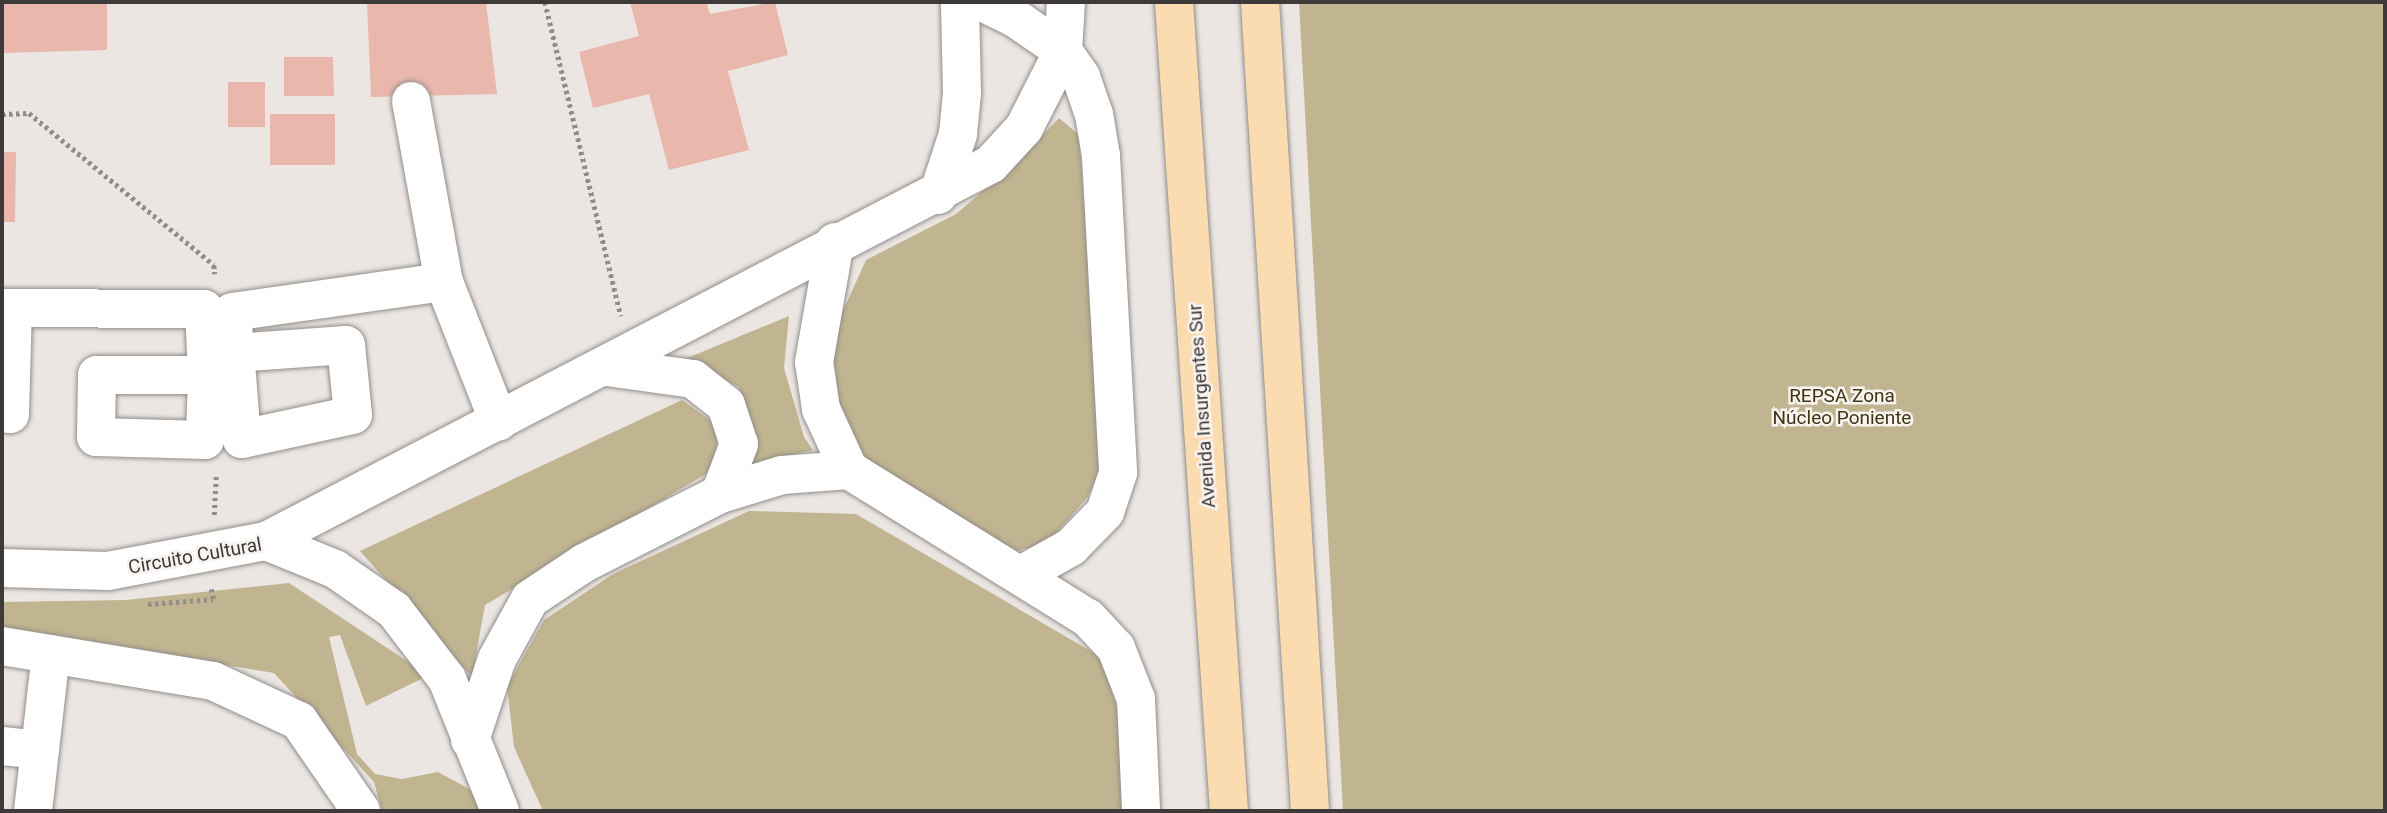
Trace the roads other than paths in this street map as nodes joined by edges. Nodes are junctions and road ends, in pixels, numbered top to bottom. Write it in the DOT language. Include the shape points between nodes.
graph roads {
  1 [pos="960,2"];
  2 [pos="1066,2"];
  3 [pos="1174,2"];
  4 [pos="1260,2"];
  5 [pos="1004,7"];
  6 [pos="1063,51"];
  7 [pos="411,101"];
  8 [pos="937,195"];
  9 [pos="835,242"];
  10 [pos="444,282"];
  11 [pos="7,308"];
  12 [pos="619,361"];
  13 [pos="221,364"];
  14 [pos="2,413"];
  15 [pos="499,422"];
  16 [pos="849,470"];
  17 [pos="720,494"];
  18 [pos="266,541"];
  19 [pos="2,568"];
  20 [pos="1021,575"];
  21 [pos="2,646"];
  22 [pos="51,654"];
  23 [pos="470,740"];
  24 [pos="2,746"];
  25 [pos="40,750"];
  26 [pos="33,811"];
  27 [pos="361,811"];
  28 [pos="499,811"];
  29 [pos="1141,811"];
  30 [pos="1229,811"];
  31 [pos="1310,811"];
  1 -- 8 [label="street" via="958,134"];
  2 -- 6 [label="street"];
  3 -- 30 [label="main road, Avenida Insurgentes Sur"];
  4 -- 31 [label="main road"];
  5 -- 6 [label="street"];
  6 -- 8 [label="street" via="1024,128 991,164"];
  6 -- 20 [label="street" via="1081,77 1094,114 1101,156 1118,473 1105,512 1071,547"];
  7 -- 10 [label="street"];
  8 -- 9 [label="street"];
  9 -- 12 [label="street"];
  9 -- 16 [label="street" via="814,362 821,409"];
  10 -- 13 [label="street" via="232,312"];
  10 -- 15 [label="street"];
  11 -- 13 [label="street" via="204,309"];
  11 -- 14 [label="street" via="10,414"];
  12 -- 15 [label="street"];
  12 -- 17 [label="street" via="693,379 726,405 738,444"];
  13 -- 13 [label="street" via="97,375 96,437 205,440"];
  15 -- 18 [label="street"];
  16 -- 17 [label="street" via="782,475"];
  16 -- 20 [label="street"];
  17 -- 23 [label="street" via="584,563 530,599 497,659"];
  18 -- 19 [label="street, Circuito Cultural" via="108,571"];
  18 -- 23 [label="street, Circuito Cultural" via="335,569 394,610 447,679"];
  20 -- 29 [label="street" via="1088,618 1116,648 1136,699"];
  21 -- 22 [label="street"];
  22 -- 25 [label="street"];
  22 -- 27 [label="street" via="213,681 299,721"];
  23 -- 28 [label="street, Circuito Cultural"];
  24 -- 25 [label="street"];
  25 -- 26 [label="street"];
}
